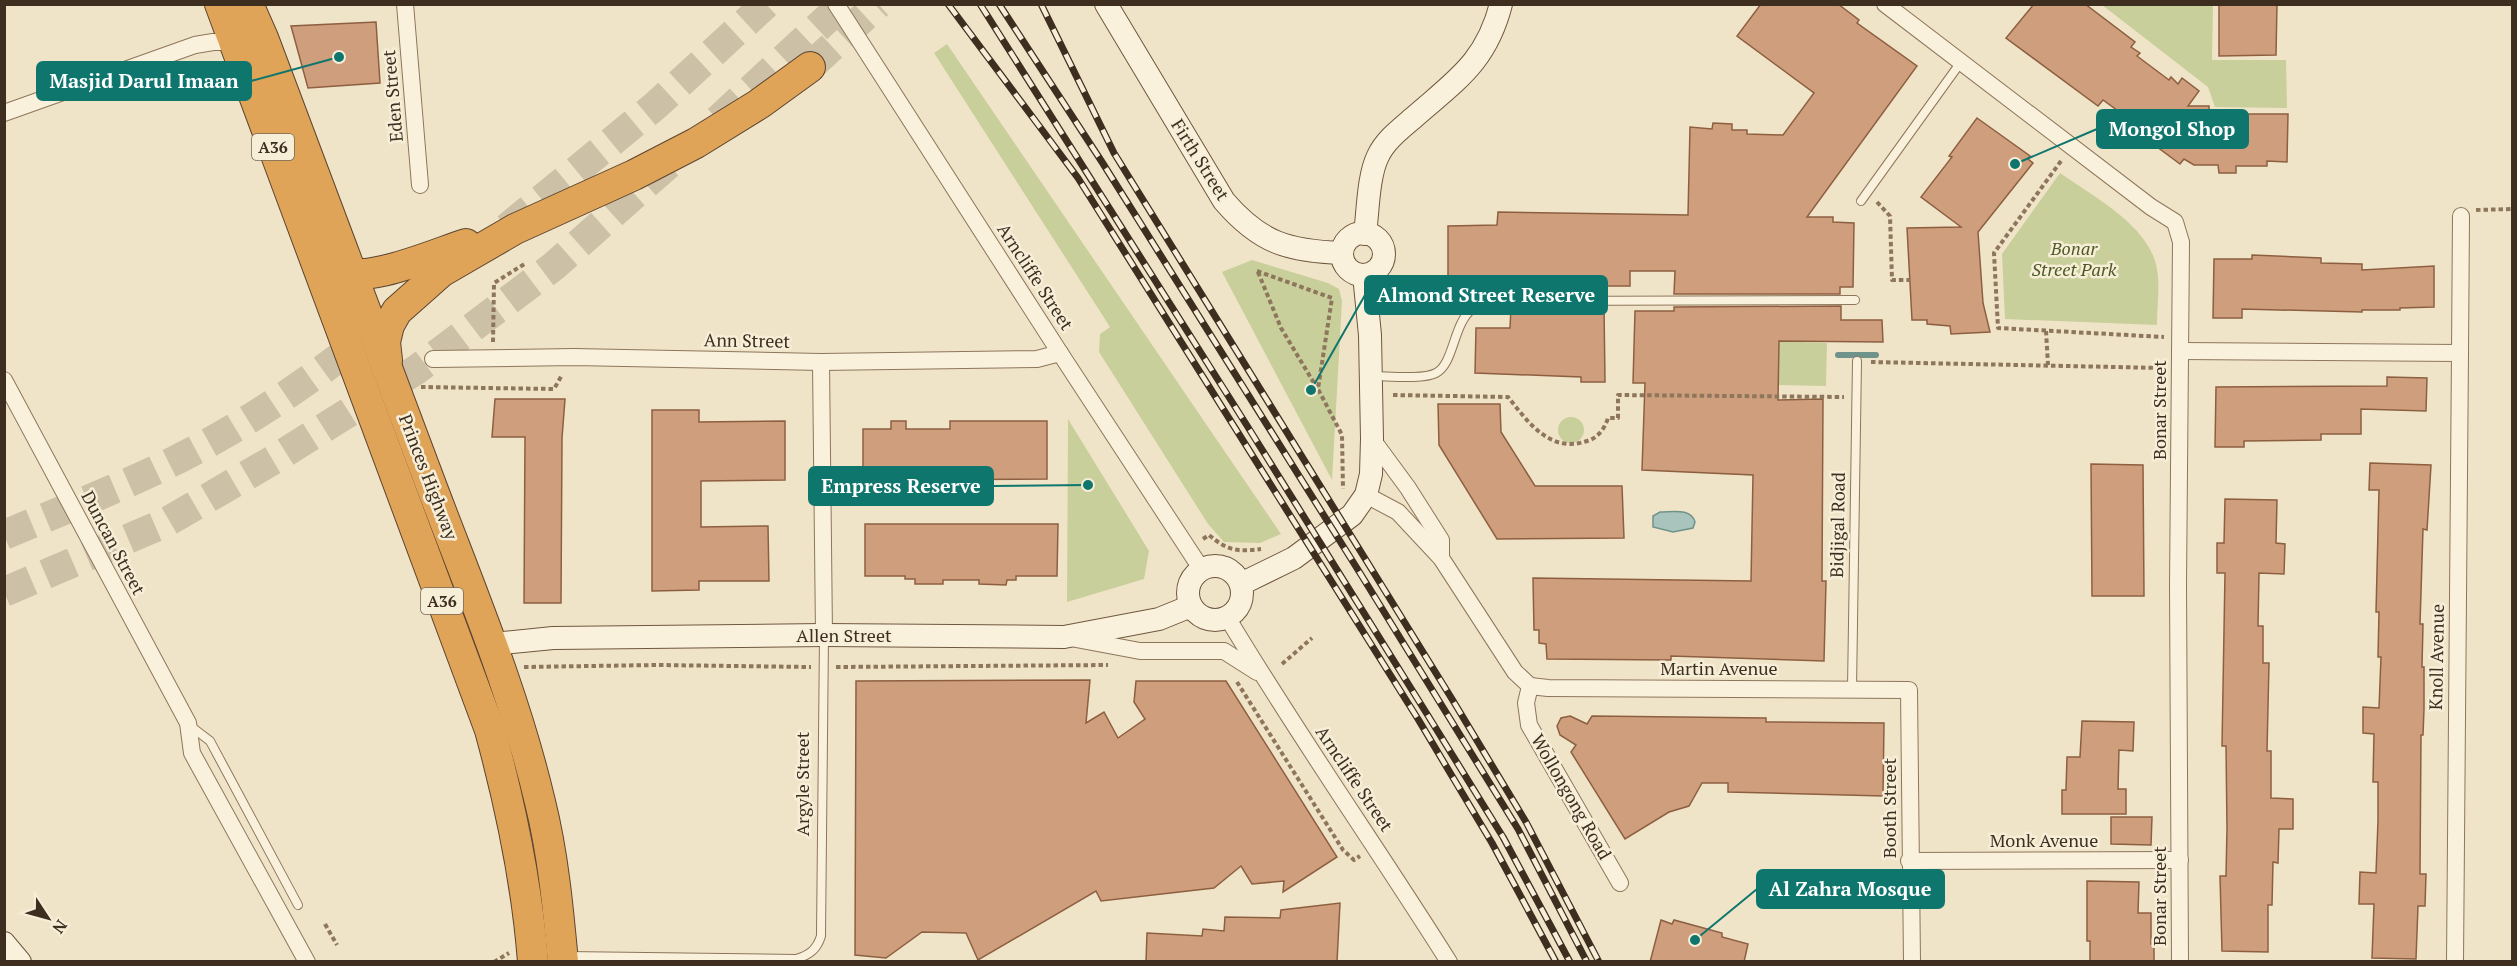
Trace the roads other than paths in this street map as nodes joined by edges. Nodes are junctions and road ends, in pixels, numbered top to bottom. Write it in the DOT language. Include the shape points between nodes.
graph roads {
  1 [pos="220,4"];
  2 [pos="248,4"];
  3 [pos="405,4"];
  4 [pos="836,4"];
  5 [pos="1106,4"];
  6 [pos="1501,4"];
  7 [pos="1885,4"];
  8 [pos="234,42"];
  9 [pos="1960,62"];
  10 [pos="810,67"];
  11 [pos="4,113"];
  12 [pos="420,185"];
  13 [pos="1861,201"];
  14 [pos="2461,216"];
  15 [pos="515,229"];
  16 [pos="1365,234"];
  17 [pos="312,251"];
  18 [pos="1342,253"];
  19 [pos="351,275"];
  20 [pos="1364,275"];
  21 [pos="1855,300"];
  22 [pos="2180,345"];
  23 [pos="1060,353"];
  24 [pos="2460,353"];
  25 [pos="432,359"];
  26 [pos="1857,361"];
  27 [pos="821,362"];
  28 [pos="4,380"];
  29 [pos="1371,385"];
  30 [pos="407,389"];
  31 [pos="1372,439"];
  32 [pos="1366,495"];
  33 [pos="1441,558"];
  34 [pos="1202,570"];
  35 [pos="1241,584"];
  36 [pos="1191,606"];
  37 [pos="1227,617"];
  38 [pos="824,635"];
  39 [pos="1064,637"];
  40 [pos="493,644"];
  41 [pos="1262,676"];
  42 [pos="1530,686"];
  43 [pos="1852,689"];
  44 [pos="1909,690"];
  45 [pos="188,723"];
  46 [pos="2180,860"];
  47 [pos="1909,861"];
  48 [pos="1620,883"];
  49 [pos="298,905"];
  50 [pos="4,943"];
  51 [pos="563,959"];
  52 [pos="20,962"];
  53 [pos="307,962"];
  54 [pos="533,962"];
  55 [pos="1449,962"];
  56 [pos="1912,962"];
  57 [pos="2180,962"];
  58 [pos="2455,962"];
  1 -- 8 [label="highway, Princes Highway / A36"];
  2 -- 19 [label="highway, Princes Highway / A36"];
  3 -- 12 [label="street, Eden Street"];
  4 -- 23 [label="street, Arncliffe Street"];
  5 -- 18 [label="street, Firth Street" via="1224,201 1240,220 1258,233 1298,250"];
  6 -- 16 [label="street" via="1480,56 1391,137 1377,158"];
  7 -- 9 [label="street, Bonar Street"];
  8 -- 11 [label="street" via="213,42 177,52"];
  8 -- 17 [label="highway, Princes Highway / A36"];
  9 -- 13 [label="lane"];
  9 -- 22 [label="street, Bonar Street" via="2175,222 2181,242"];
  10 -- 15 [label="highway" via="696,143"];
  14 -- 24 [label="street, Knoll Avenue"];
  15 -- 19 [label="highway" via="372,273"];
  15 -- 30 [label="highway" via="441,272 397,311 385,342 387,359"];
  16 -- 18 [label="street" via="1347,241"];
  16 -- 20 [label="street" via="1377,239 1383,251 1381,265"];
  17 -- 19 [label="highway" via="328,267"];
  17 -- 54 [label="highway, Princes Highway / A36" via="490,730 518,841"];
  18 -- 20 [label="street" via="1348,269"];
  19 -- 30 [label="highway, Princes Highway / A36"];
  20 -- 29 [label="street"];
  21 -- 29 [label="lane" via="1493,301 1473,308 1462,320 1437,373"];
  22 -- 24 [label="street"];
  22 -- 46 [label="street, Bonar Street"];
  23 -- 27 [label="street, Ann Street" via="1036,359"];
  23 -- 34 [label="street, Arncliffe Street"];
  24 -- 58 [label="street, Knoll Avenue"];
  25 -- 27 [label="street, Ann Street" via="574,357"];
  26 -- 43 [label="lane, Bidjigal Road"];
  27 -- 38 [label="street, Argyle Street"];
  28 -- 45 [label="street, Duncan Street"];
  29 -- 31 [label="street"];
  30 -- 40 [label="highway, Princes Highway / A36"];
  31 -- 32 [label="street"];
  31 -- 33 [label="street" via="1441,540"];
  32 -- 33 [label="street" via="1398,512"];
  32 -- 35 [label="street" via="1352,515 1294,558"];
  33 -- 42 [label="street" via="1515,672"];
  34 -- 35 [label="street" via="1225,568"];
  34 -- 36 [label="street" via="1189,589"];
  35 -- 37 [label="street" via="1242,599"];
  36 -- 37 [label="street" via="1211,620"];
  36 -- 39 [label="street, Allen Street" via="1159,619"];
  37 -- 41 [label="street, Arncliffe Street"];
  38 -- 39 [label="street, Allen Street"];
  38 -- 40 [label="street, Allen Street" via="553,638"];
  38 -- 51 [label="lane, Argyle Street" via="821,936 813,952 796,959"];
  39 -- 41 [label="street" via="1140,651 1224,651"];
  40 -- 51 [label="highway, Princes Highway / A36" via="541,803"];
  41 -- 55 [label="street, Arncliffe Street"];
  42 -- 43 [label="street, Martin Avenue"];
  42 -- 48 [label="street, Wollongong Road" via="1526,703 1530,725"];
  43 -- 44 [label="street, Martin Avenue"];
  44 -- 47 [label="street, Booth Street"];
  45 -- 49 [label="lane, Duncan Street" via="210,741"];
  45 -- 53 [label="street, Duncan Street" via="192,753"];
  46 -- 47 [label="street, Monk Avenue"];
  46 -- 57 [label="street, Bonar Street"];
  47 -- 56 [label="street, Booth Street"];
  50 -- 52 [label="street"];
}
